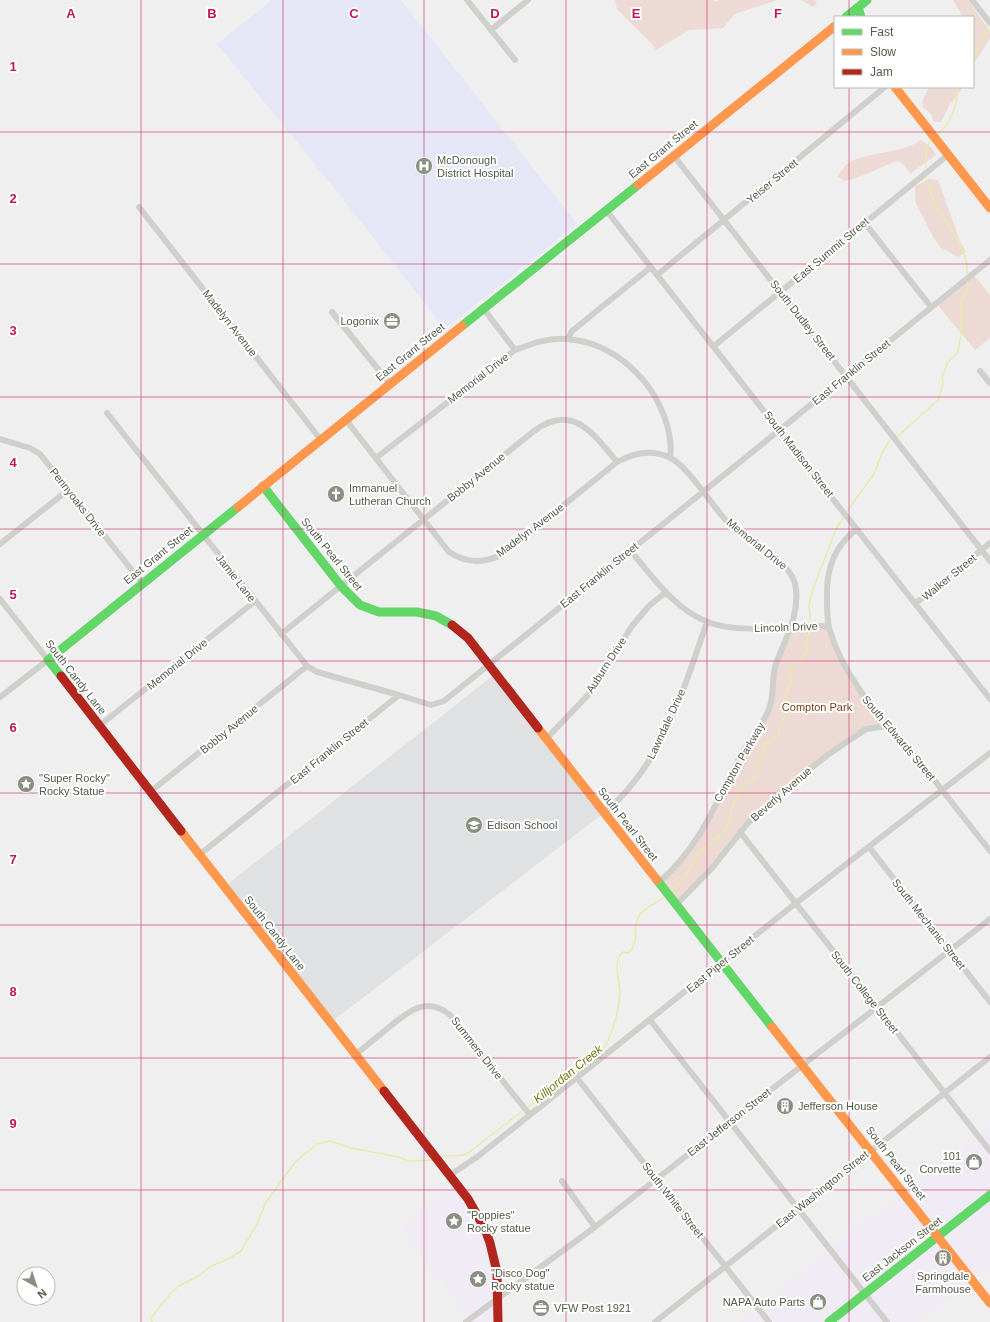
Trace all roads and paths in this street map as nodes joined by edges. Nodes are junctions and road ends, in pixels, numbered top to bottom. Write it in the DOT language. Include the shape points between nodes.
graph roads {
  1 [pos="467,0"];
  2 [pos="528,0"];
  3 [pos="867,0"];
  4 [pos="972,0"];
  5 [pos="857,4"];
  6 [pos="847,16"];
  7 [pos="861,16"];
  8 [pos="990,23"];
  9 [pos="834,27"];
  10 [pos="491,30"];
  11 [pos="515,60"];
  12 [pos="884,88"];
  13 [pos="896,88"];
  14 [pos="948,154"];
  15 [pos="674,156"];
  16 [pos="139,207"];
  17 [pos="990,208"];
  18 [pos="606,210"];
  19 [pos="724,220"];
  20 [pos="864,222"];
  21 [pos="990,260"];
  22 [pos="651,267"];
  23 [pos="657,275"];
  24 [pos="781,292"];
  25 [pos="931,307"];
  26 [pos="483,308"];
  27 [pos="332,312"];
  28 [pos="568,339"];
  29 [pos="714,346"];
  30 [pos="515,350"];
  31 [pos="980,371"];
  32 [pos="847,376"];
  33 [pos="990,383"];
  34 [pos="390,384"];
  35 [pos="107,413"];
  36 [pos="346,420"];
  37 [pos="780,430"];
  38 [pos="0,439"];
  39 [pos="321,440"];
  40 [pos="376,458"];
  41 [pos="670,458"];
  42 [pos="617,462"];
  43 [pos="263,486"];
  44 [pos="68,490"];
  45 [pos="702,492"];
  46 [pos="423,520"];
  47 [pos="857,529"];
  48 [pos="203,535"];
  49 [pos="990,543"];
  50 [pos="0,544"];
  51 [pos="630,550"];
  52 [pos="982,550"];
  53 [pos="990,561"];
  54 [pos="142,583"];
  55 [pos="340,586"];
  56 [pos="666,592"];
  57 [pos="0,599"];
  58 [pos="254,602"];
  59 [pos="916,603"];
  60 [pos="707,622"];
  61 [pos="829,627"];
  62 [pos="792,628"];
  63 [pos="281,634"];
  64 [pos="48,660"];
  65 [pos="488,665"];
  66 [pos="307,666"];
  67 [pos="399,695"];
  68 [pos="0,696"];
  69 [pos="990,699"];
  70 [pos="99,726"];
  71 [pos="887,726"];
  72 [pos="546,738"];
  73 [pos="990,753"];
  74 [pos="942,790"];
  75 [pos="150,792"];
  76 [pos="604,813"];
  77 [pos="740,832"];
  78 [pos="869,847"];
  79 [pos="990,851"];
  80 [pos="199,855"];
  81 [pos="658,883"];
  82 [pos="796,904"];
  83 [pos="676,905"];
  84 [pos="990,919"];
  85 [pos="950,950"];
  86 [pos="721,963"];
  87 [pos="990,1002"];
  88 [pos="877,1007"];
  89 [pos="650,1020"];
  90 [pos="354,1055"];
  91 [pos="990,1057"];
  92 [pos="802,1065"];
  93 [pos="577,1078"];
  94 [pos="944,1093"];
  95 [pos="530,1115"];
  96 [pos="730,1122"];
  97 [pos="871,1150"];
  98 [pos="990,1151"];
  99 [pos="450,1176"];
  100 [pos="656,1179"];
  101 [pos="562,1181"];
  102 [pos="990,1195"];
  103 [pos="798,1209"];
  104 [pos="595,1227"];
  105 [pos="938,1236"];
  106 [pos="725,1267"];
  107 [pos="865,1294"];
  108 [pos="500,1295"];
  109 [pos="990,1303"];
  110 [pos="466,1322"];
  111 [pos="498,1322"];
  112 [pos="655,1322"];
  113 [pos="769,1322"];
  114 [pos="829,1322"];
  115 [pos="887,1322"];
  1 -- 10 [label="street"];
  2 -- 10 [label="street"];
  3 -- 5 [label="main road"];
  4 -- 8 [label="street"];
  5 -- 6 [label="main road"];
  5 -- 7 [label="main road"];
  9 -- 15 [label="main road, East Grant Street"];
  10 -- 11 [label="street"];
  12 -- 19 [label="street, Yeiser Street"];
  13 -- 14 [label="main road"];
  14 -- 17 [label="main road"];
  14 -- 20 [label="street, East Summit Street"];
  15 -- 18 [label="main road, East Grant Street"];
  15 -- 19 [label="street, South Dudley Street"];
  16 -- 39 [label="street, Madelyn Avenue"];
  18 -- 22 [label="street, South Madison Street"];
  18 -- 26 [label="main road, East Grant Street"];
  19 -- 23 [label="street, Yeiser Street"];
  19 -- 24 [label="street, South Dudley Street"];
  20 -- 24 [label="street, East Summit Street"];
  20 -- 25 [label="street"];
  21 -- 25 [label="street, East Franklin Street"];
  22 -- 23 [label="street, South Madison Street"];
  22 -- 28 [label="street" via="572,331"];
  23 -- 29 [label="street, South Madison Street"];
  24 -- 29 [label="street, East Summit Street"];
  24 -- 32 [label="street, South Dudley Street"];
  25 -- 32 [label="street, East Franklin Street"];
  26 -- 30 [label="street"];
  26 -- 34 [label="main road, East Grant Street"];
  27 -- 34 [label="street"];
  28 -- 30 [label="street, Memorial Drive" via="542,341"];
  28 -- 41 [label="street, Memorial Drive" via="587,343 618,357 644,380 656,397 665,418 671,446"];
  29 -- 37 [label="street, South Madison Street"];
  30 -- 40 [label="street, Memorial Drive"];
  31 -- 33 [label="street"];
  32 -- 37 [label="street, East Franklin Street"];
  32 -- 52 [label="street, South Dudley Street"];
  34 -- 36 [label="main road, East Grant Street"];
  35 -- 48 [label="street, Jamie Lane"];
  36 -- 39 [label="main road, East Grant Street"];
  36 -- 40 [label="street, Madelyn Avenue"];
  37 -- 45 [label="street, East Franklin Street"];
  37 -- 47 [label="street, South Madison Street"];
  38 -- 44 [label="street, Pennyoaks Drive" via="30,448 40,454"];
  39 -- 43 [label="main road, East Grant Street"];
  40 -- 46 [label="street, Madelyn Avenue"];
  41 -- 42 [label="street, Madelyn Avenue" via="656,453 640,453"];
  41 -- 45 [label="street, Madelyn Avenue" via="678,463"];
  42 -- 46 [label="street, Madelyn Avenue" via="503,554 490,560 468,561 455,556"];
  42 -- 46 [label="street, Bobby Avenue" via="594,433 582,424 568,420 546,423"];
  43 -- 48 [label="main road, East Grant Street"];
  43 -- 55 [label="main road, South Pearl Street"];
  44 -- 50 [label="street"];
  44 -- 54 [label="street, Pennyoaks Drive"];
  45 -- 51 [label="street, East Franklin Street"];
  45 -- 62 [label="street, Memorial Drive" via="734,530 791,572 796,588"];
  46 -- 55 [label="street, Bobby Avenue"];
  47 -- 59 [label="street, South Madison Street"];
  47 -- 61 [label="street, South Edwards Street" via="842,543 829,567 826,586"];
  48 -- 54 [label="main road, East Grant Street"];
  48 -- 58 [label="street, Jamie Lane"];
  49 -- 52 [label="street, Walker Street"];
  51 -- 56 [label="street, Lincoln Drive"];
  51 -- 65 [label="street, East Franklin Street"];
  52 -- 53 [label="street, South Dudley Street"];
  52 -- 59 [label="street, Walker Street"];
  54 -- 64 [label="main road, East Grant Street"];
  55 -- 63 [label="street, Bobby Avenue"];
  55 -- 65 [label="main road, South Pearl Street" via="354,600 372,610 390,613 417,612 442,619 462,632"];
  56 -- 60 [label="street, Lincoln Drive" via="682,607"];
  56 -- 72 [label="street, Auburn Drive" via="649,606 632,626 589,694"];
  57 -- 64 [label="street, South Candy Lane"];
  58 -- 63 [label="street, Jamie Lane"];
  58 -- 70 [label="street, Memorial Drive"];
  59 -- 69 [label="street, South Madison Street"];
  60 -- 62 [label="street, Lincoln Drive" via="737,628"];
  60 -- 76 [label="street, Lawndale Drive" via="678,703 654,754 630,788"];
  61 -- 62 [label="street, Lincoln Drive" via="811,624"];
  61 -- 71 [label="street, South Edwards Street" via="844,664 859,690"];
  62 -- 81 [label="street, Compton Parkway" via="775,666 773,692 767,713 742,754 694,846"];
  63 -- 66 [label="street, Jamie Lane"];
  64 -- 68 [label="street, East Grant Street"];
  64 -- 70 [label="main road, South Candy Lane"];
  65 -- 67 [label="street, East Franklin Street" via="438,704 428,704"];
  65 -- 72 [label="main road, South Pearl Street"];
  66 -- 67 [label="street, Jamie Lane" via="317,672"];
  66 -- 75 [label="street, Bobby Avenue"];
  67 -- 80 [label="street, East Franklin Street"];
  70 -- 75 [label="main road, South Candy Lane"];
  71 -- 74 [label="street, South Edwards Street"];
  71 -- 77 [label="street, Beverly Avenue" via="866,729 829,754 766,805"];
  72 -- 76 [label="main road, South Pearl Street"];
  73 -- 74 [label="street, East Piper Street"];
  74 -- 78 [label="street, East Piper Street"];
  74 -- 79 [label="street, South Edwards Street"];
  75 -- 80 [label="main road, South Candy Lane"];
  76 -- 81 [label="main road, South Pearl Street"];
  77 -- 82 [label="street, South College Street"];
  77 -- 83 [label="street, Beverly Avenue" via="712,868"];
  78 -- 82 [label="street, East Piper Street"];
  78 -- 85 [label="street, South Mechanic Street"];
  80 -- 90 [label="main road, South Candy Lane"];
  81 -- 83 [label="main road, South Pearl Street"];
  82 -- 86 [label="street, East Piper Street"];
  82 -- 88 [label="street, South College Street"];
  83 -- 86 [label="main road, South Pearl Street"];
  84 -- 85 [label="street, East Jefferson Street"];
  85 -- 87 [label="street, South Mechanic Street"];
  85 -- 88 [label="street, East Jefferson Street"];
  86 -- 89 [label="street, East Piper Street"];
  86 -- 92 [label="main road, South Pearl Street"];
  88 -- 92 [label="street, East Jefferson Street"];
  88 -- 94 [label="street, South College Street"];
  89 -- 93 [label="street, East Piper Street"];
  89 -- 96 [label="street"];
  90 -- 95 [label="street, Summers Drive" via="410,1011 426,1006 439,1008 450,1015"];
  90 -- 99 [label="main road, South Candy Lane"];
  91 -- 94 [label="street, East Washington Street"];
  92 -- 96 [label="street, East Jefferson Street"];
  92 -- 97 [label="main road, South Pearl Street"];
  93 -- 95 [label="street, East Piper Street"];
  93 -- 100 [label="street, South White Street"];
  94 -- 97 [label="street, East Washington Street"];
  94 -- 98 [label="street, South College Street"];
  95 -- 99 [label="street, East Piper Street"];
  96 -- 100 [label="street, East Jefferson Street"];
  96 -- 103 [label="street"];
  97 -- 103 [label="street, East Washington Street"];
  97 -- 105 [label="main road, South Pearl Street"];
  99 -- 108 [label="main road, South Candy Lane" via="483,1223 496,1260"];
  100 -- 104 [label="street, East Jefferson Street"];
  100 -- 106 [label="street, South White Street"];
  101 -- 104 [label="street"];
  102 -- 105 [label="main road, East Jackson Street"];
  103 -- 106 [label="street, East Washington Street"];
  103 -- 107 [label="street"];
  104 -- 108 [label="street, East Jefferson Street"];
  105 -- 107 [label="main road, East Jackson Street"];
  105 -- 109 [label="main road, South Pearl Street"];
  106 -- 112 [label="street, East Washington Street"];
  106 -- 113 [label="street, South White Street"];
  107 -- 114 [label="main road, East Jackson Street"];
  107 -- 115 [label="street"];
  108 -- 110 [label="street, East Jefferson Street"];
  108 -- 111 [label="main road, South Candy Lane"];
}
